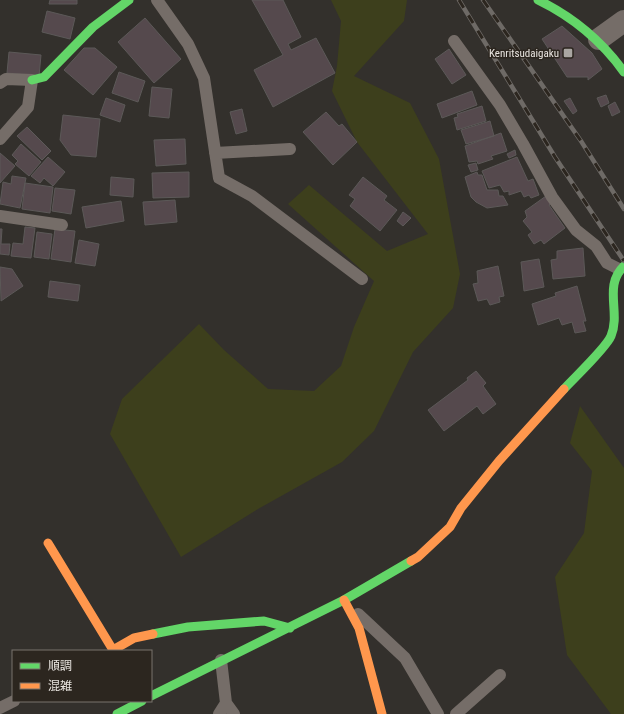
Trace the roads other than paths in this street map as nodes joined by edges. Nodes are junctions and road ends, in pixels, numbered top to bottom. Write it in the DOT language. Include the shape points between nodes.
graph roads {
  1 [pos="130,0"];
  2 [pos="157,0"];
  3 [pos="538,0"];
  4 [pos="624,21"];
  5 [pos="599,39"];
  6 [pos="454,42"];
  7 [pos="624,72"];
  8 [pos="32,80"];
  9 [pos="0,82"];
  10 [pos="0,139"];
  11 [pos="290,149"];
  12 [pos="215,153"];
  13 [pos="0,216"];
  14 [pos="62,225"];
  15 [pos="622,268"];
  16 [pos="362,279"];
  17 [pos="48,544"];
  18 [pos="344,600"];
  19 [pos="290,628"];
  20 [pos="112,650"];
  21 [pos="221,660"];
  22 [pos="500,675"];
  23 [pos="152,695"];
  24 [pos="12,702"];
  25 [pos="140,702"];
  26 [pos="226,703"];
  27 [pos="0,708"];
  28 [pos="117,714"];
  29 [pos="219,714"];
  30 [pos="234,714"];
  31 [pos="382,714"];
  32 [pos="438,714"];
  33 [pos="456,714"];
  1 -- 8 [label="street" via="93,27 44,76"];
  2 -- 12 [label="lane" via="188,44 204,78"];
  3 -- 5 [label="street" via="571,18"];
  4 -- 5 [label="street"];
  5 -- 7 [label="street"];
  6 -- 15 [label="lane" via="500,105 552,197 576,230 596,246 608,263"];
  8 -- 9 [label="lane" via="6,79"];
  8 -- 10 [label="lane" via="28,107"];
  11 -- 12 [label="lane"];
  12 -- 16 [label="lane" via="219,178 252,196"];
  13 -- 14 [label="lane"];
  15 -- 18 [label="street" via="615,276 613,288 613,328 610,340 602,350 581,369 499,461 433,545 418,557"];
  17 -- 20 [label="street"];
  18 -- 19 [label="street"];
  18 -- 31 [label="street" via="359,628"];
  18 -- 32 [label="lane" via="405,658"];
  19 -- 20 [label="street" via="264,621 188,626 134,638"];
  19 -- 21 [label="street"];
  21 -- 23 [label="street"];
  21 -- 26 [label="lane"];
  22 -- 33 [label="lane"];
  24 -- 27 [label="lane"];
  25 -- 28 [label="street"];
  26 -- 29 [label="lane"];
  26 -- 30 [label="lane"];
}
